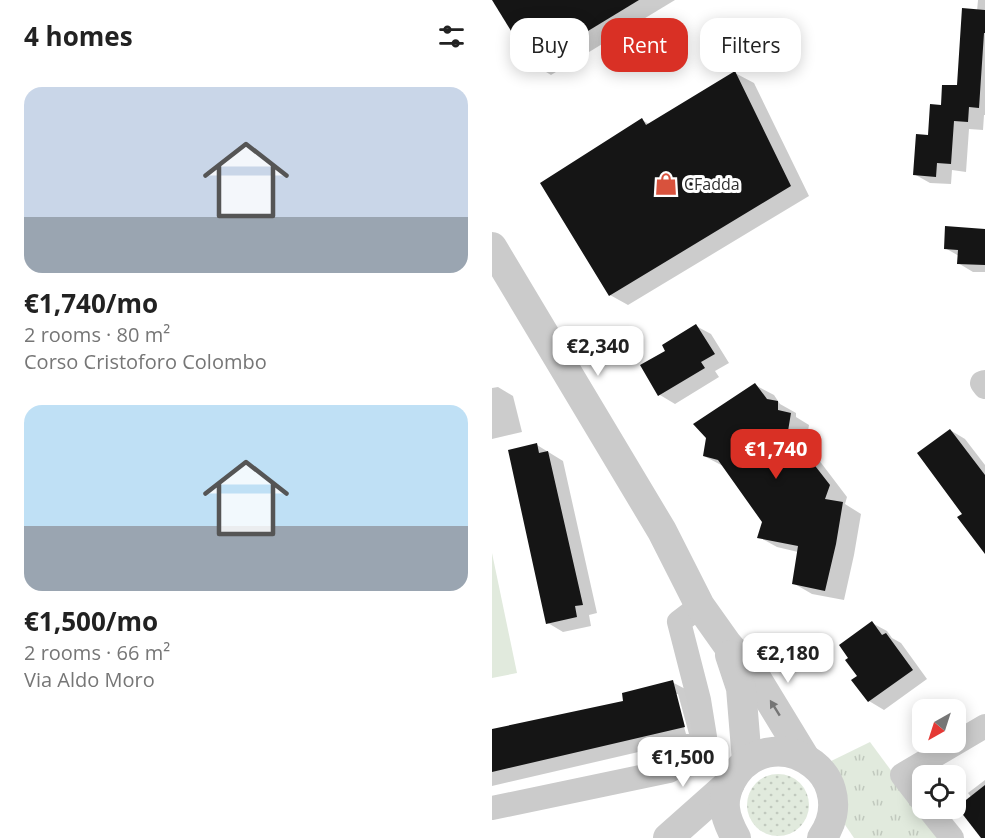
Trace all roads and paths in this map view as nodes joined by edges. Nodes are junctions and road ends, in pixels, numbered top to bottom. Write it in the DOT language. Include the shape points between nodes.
graph roads {
  1 [pos="492,247"];
  2 [pos="492,279"];
  3 [pos="985,382"];
  4 [pos="985,387"];
  5 [pos="687,579"];
  6 [pos="700,606"];
  7 [pos="727,644"];
  8 [pos="985,726"];
  9 [pos="805,758"];
  10 [pos="919,765"];
  11 [pos="912,769"];
  12 [pos="739,772"];
  13 [pos="912,788"];
  14 [pos="492,808"];
  15 [pos="937,819"];
  16 [pos="835,830"];
  17 [pos="668,838"];
  18 [pos="736,838"];
  19 [pos="952,838"];
  1 -- 5 [label="street"];
  2 -- 5 [label="street" via="675,574"];
  3 -- 4 [label="street"];
  5 -- 6 [label="street"];
  6 -- 7 [label="street"];
  6 -- 14 [label="street" via="679,622 705,737 694,757 669,771"];
  9 -- 7 [label="street, one-way" via="755,676"];
  7 -- 12 [label="street" via="741,688"];
  8 -- 10 [label="street"];
  9 -- 12 [label="street" via="791,752 761,754"];
  9 -- 16 [label="street" via="819,768 828,782"];
  11 -- 13 [label="street" via="902,775"];
  12 -- 17 [label="street"];
  12 -- 18 [label="street" via="727,788 725,807"];
  15 -- 19 [label="street"];
}
